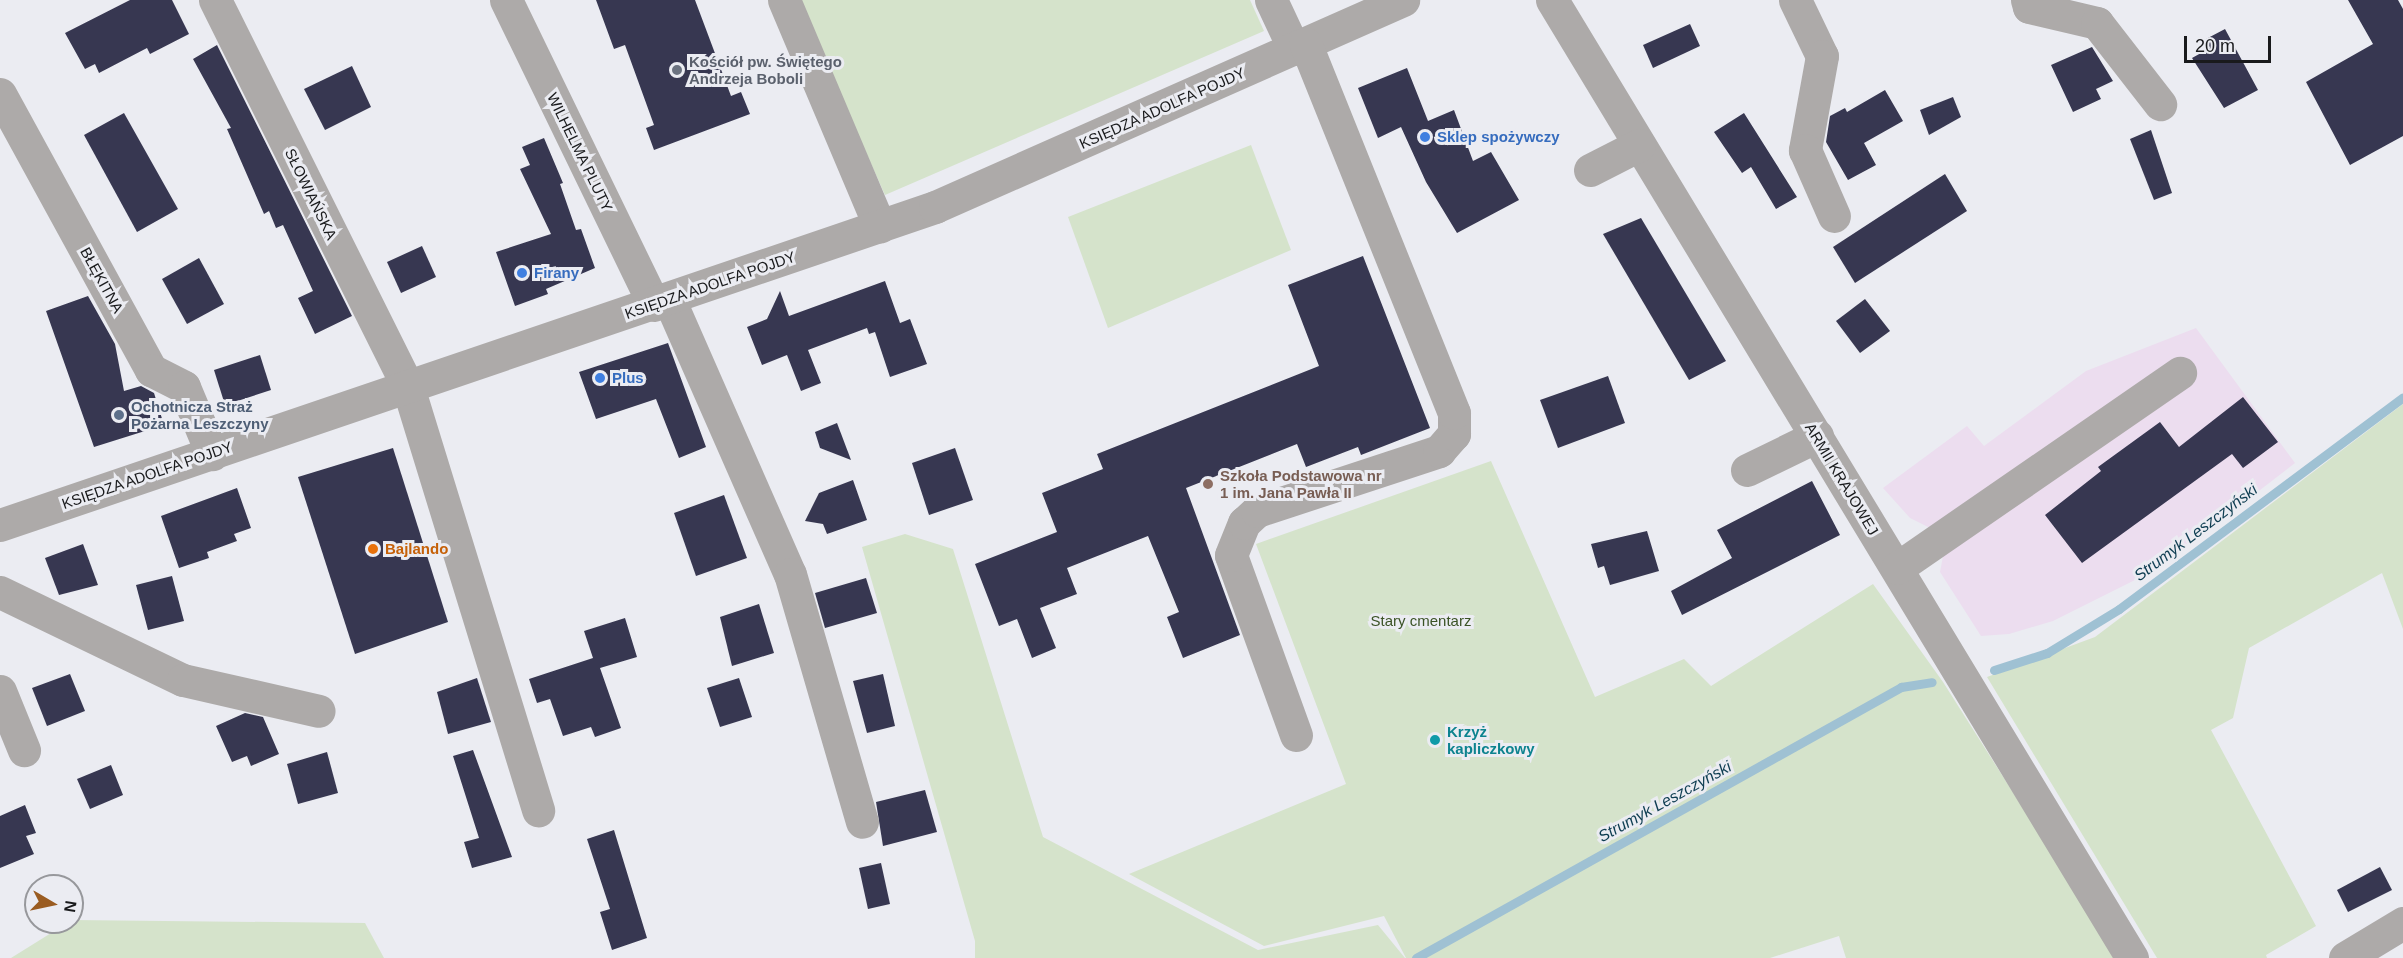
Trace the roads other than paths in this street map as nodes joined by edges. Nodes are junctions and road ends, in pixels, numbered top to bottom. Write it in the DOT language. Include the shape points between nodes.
graph roads {
  1 [pos="215,0"];
  2 [pos="506,0"];
  3 [pos="784,0"];
  4 [pos="1271,0"];
  5 [pos="1403,0"];
  6 [pos="1552,0"];
  7 [pos="1795,0"];
  8 [pos="2026,0"];
  9 [pos="1300,46"];
  10 [pos="0,94"];
  11 [pos="2160,104"];
  12 [pos="1639,145"];
  13 [pos="1590,170"];
  14 [pos="1834,216"];
  15 [pos="880,227"];
  16 [pos="661,302"];
  17 [pos="2180,373"];
  18 [pos="408,387"];
  19 [pos="1817,436"];
  20 [pos="212,454"];
  21 [pos="1747,471"];
  22 [pos="0,525"];
  23 [pos="1897,568"];
  24 [pos="0,592"];
  25 [pos="0,691"];
  26 [pos="320,711"];
  27 [pos="1296,735"];
  28 [pos="24,750"];
  29 [pos="538,810"];
  30 [pos="862,822"];
  31 [pos="2403,923"];
  32 [pos="2132,958"];
  33 [pos="2345,958"];
  1 -- 18 [label="street, SŁOWIAŃSKA"];
  2 -- 16 [label="street, WILHELMA PLUTY"];
  3 -- 15 [label="street"];
  4 -- 9 [label="street"];
  5 -- 9 [label="street, KSIĘDZA ADOLFA POJDY"];
  6 -- 12 [label="street, ARMII KRAJOWEJ"];
  7 -- 14 [label="street" via="1822,56 1805,150"];
  8 -- 11 [label="street" via="2029,6 2097,23"];
  9 -- 15 [label="street, KSIĘDZA ADOLFA POJDY" via="996,182"];
  9 -- 27 [label="street" via="1454,413 1454,434 1439,451 1257,511 1244,524 1231,555"];
  10 -- 20 [label="street, BŁĘKITNA" via="151,370 184,387"];
  12 -- 13 [label="street"];
  12 -- 19 [label="street, ARMII KRAJOWEJ"];
  15 -- 16 [label="street, KSIĘDZA ADOLFA POJDY"];
  16 -- 18 [label="street, KSIĘDZA ADOLFA POJDY"];
  16 -- 30 [label="street, WILHELMA PLUTY" via="790,574"];
  17 -- 23 [label="street"];
  18 -- 20 [label="street, KSIĘDZA ADOLFA POJDY"];
  18 -- 29 [label="street, SŁOWIAŃSKA"];
  19 -- 21 [label="street"];
  19 -- 23 [label="street, ARMII KRAJOWEJ"];
  20 -- 22 [label="street, KSIĘDZA ADOLFA POJDY"];
  23 -- 32 [label="street, ARMII KRAJOWEJ"];
  24 -- 26 [label="street" via="183,680"];
  25 -- 28 [label="street"];
  31 -- 33 [label="street"];
}
